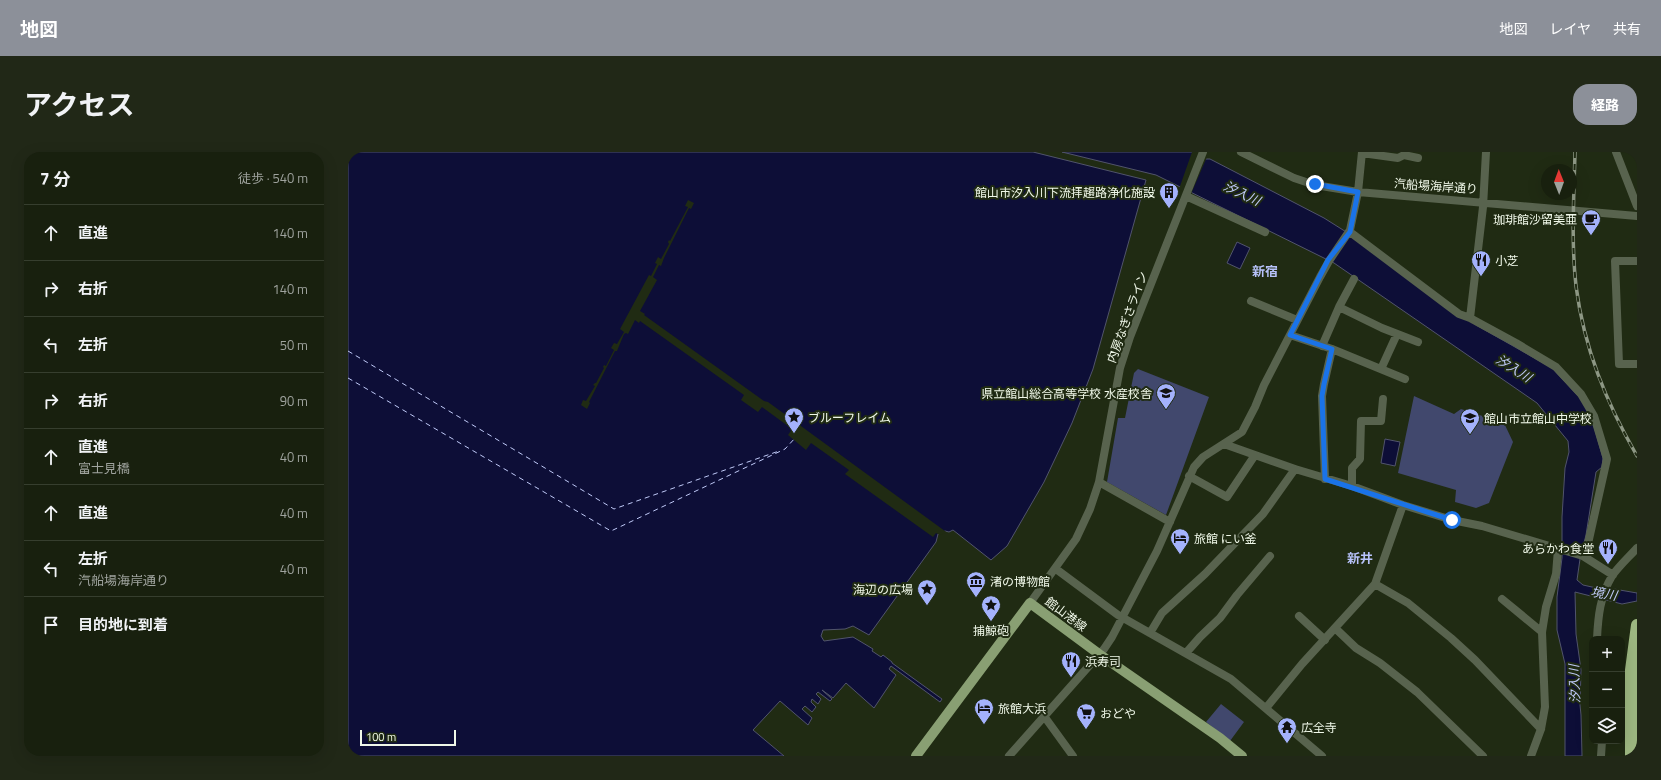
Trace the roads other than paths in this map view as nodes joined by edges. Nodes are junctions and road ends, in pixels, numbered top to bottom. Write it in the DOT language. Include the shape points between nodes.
graph roads {
  1 [pos="1241,152"];
  2 [pos="1486,152"];
  3 [pos="1616,152"];
  4 [pos="1203,153"];
  5 [pos="1362,153"];
  6 [pos="1418,158"];
  7 [pos="1358,192"];
  8 [pos="1187,194"];
  9 [pos="1482,202"];
  10 [pos="1637,206"];
  11 [pos="1637,216"];
  12 [pos="1265,232"];
  13 [pos="1349,233"];
  14 [pos="1637,261"];
  15 [pos="1354,279"];
  16 [pos="1251,301"];
  17 [pos="1339,307"];
  18 [pos="1470,318"];
  19 [pos="1297,320"];
  20 [pos="1397,334"];
  21 [pos="1290,335"];
  22 [pos="1418,342"];
  23 [pos="1322,346"];
  24 [pos="1332,349"];
  25 [pos="1637,364"];
  26 [pos="1381,369"];
  27 [pos="1405,379"];
  28 [pos="1383,399"];
  29 [pos="1224,444"];
  30 [pos="1255,455"];
  31 [pos="1295,469"];
  32 [pos="1189,476"];
  33 [pos="1325,479"];
  34 [pos="1099,482"];
  35 [pos="1352,486"];
  36 [pos="1403,505"];
  37 [pos="1170,522"];
  38 [pos="1637,548"];
  39 [pos="1560,550"];
  40 [pos="1270,556"];
  41 [pos="1584,556"];
  42 [pos="1056,569"];
  43 [pos="1613,575"];
  44 [pos="1375,584"];
  45 [pos="1502,599"];
  46 [pos="1030,603"];
  47 [pos="1123,616"];
  48 [pos="1299,616"];
  49 [pos="1335,628"];
  50 [pos="1542,632"];
  51 [pos="1150,633"];
  52 [pos="1636,633"];
  53 [pos="1598,636"];
  54 [pos="1325,640"];
  55 [pos="1186,653"];
  56 [pos="1099,654"];
  57 [pos="1266,708"];
  58 [pos="1044,716"];
  59 [pos="1541,729"];
  60 [pos="1602,744"];
  61 [pos="1313,753"];
  62 [pos="1236,754"];
  63 [pos="916,756"];
  64 [pos="1009,756"];
  65 [pos="1074,756"];
  66 [pos="1322,756"];
  67 [pos="1483,756"];
  68 [pos="1531,756"];
  69 [pos="1601,756"];
  70 [pos="1631,756"];
  1 -- 7 [label="street, 汽船場海岸通り" via="1294,178"];
  2 -- 9 [label="street"];
  3 -- 10 [label="street"];
  4 -- 8 [label="street, 内房なぎさライン"];
  5 -- 6 [label="street"];
  5 -- 7 [label="street"];
  7 -- 9 [label="street, 汽船場海岸通り"];
  7 -- 13 [label="street"];
  8 -- 12 [label="street"];
  8 -- 34 [label="street, 内房なぎさライン" via="1120,368"];
  9 -- 11 [label="street, 汽船場海岸通り"];
  9 -- 18 [label="street"];
  13 -- 18 [label="street" via="1459,314"];
  13 -- 19 [label="street" via="1328,260"];
  14 -- 25 [label="street" via="1615,261 1619,364"];
  15 -- 17 [label="street"];
  16 -- 19 [label="street"];
  17 -- 20 [label="street"];
  17 -- 23 [label="street"];
  18 -- 41 [label="street" via="1556,368 1582,394 1594,416 1607,459"];
  19 -- 21 [label="street"];
  20 -- 22 [label="street"];
  20 -- 26 [label="street"];
  21 -- 23 [label="street"];
  21 -- 29 [label="street" via="1242,432"];
  23 -- 24 [label="street"];
  24 -- 26 [label="street"];
  24 -- 33 [label="street" via="1322,396"];
  26 -- 27 [label="street"];
  28 -- 35 [label="street" via="1381,421 1361,420 1360,459 1352,468"];
  29 -- 30 [label="street"];
  29 -- 32 [label="street" via="1196,463"];
  30 -- 31 [label="street"];
  30 -- 32 [label="street" via="1227,497"];
  31 -- 33 [label="street"];
  31 -- 51 [label="street" via="1263,514 1205,574 1162,613"];
  32 -- 37 [label="street"];
  33 -- 35 [label="street"];
  34 -- 37 [label="street"];
  34 -- 42 [label="street, 内房なぎさライン" via="1082,527"];
  35 -- 36 [label="street"];
  36 -- 39 [label="street"];
  36 -- 44 [label="street"];
  37 -- 47 [label="street"];
  38 -- 43 [label="street"];
  39 -- 41 [label="street"];
  39 -- 50 [label="street"];
  40 -- 55 [label="street" via="1220,618"];
  41 -- 43 [label="street"];
  42 -- 46 [label="street, 内房なぎさライン"];
  42 -- 47 [label="street" via="1118,615"];
  43 -- 53 [label="street" via="1602,598"];
  44 -- 49 [label="street"];
  44 -- 59 [label="street" via="1408,603 1451,638"];
  45 -- 50 [label="street"];
  46 -- 56 [label="main road, 館山港線"];
  46 -- 63 [label="main road, 館山港線"];
  47 -- 51 [label="street"];
  47 -- 56 [label="street"];
  48 -- 54 [label="street"];
  49 -- 54 [label="street"];
  49 -- 67 [label="street" via="1356,648 1417,692"];
  50 -- 59 [label="street" via="1545,707"];
  51 -- 55 [label="street"];
  52 -- 70 [label="highway" via="1631,670"];
  54 -- 57 [label="street"];
  55 -- 57 [label="street" via="1231,679"];
  56 -- 58 [label="street"];
  56 -- 62 [label="main road, 館山港線" via="1220,738"];
  57 -- 61 [label="street"];
  58 -- 64 [label="street"];
  58 -- 65 [label="street"];
  59 -- 68 [label="street"];
  60 -- 69 [label="street"];
  61 -- 66 [label="street"];
}
